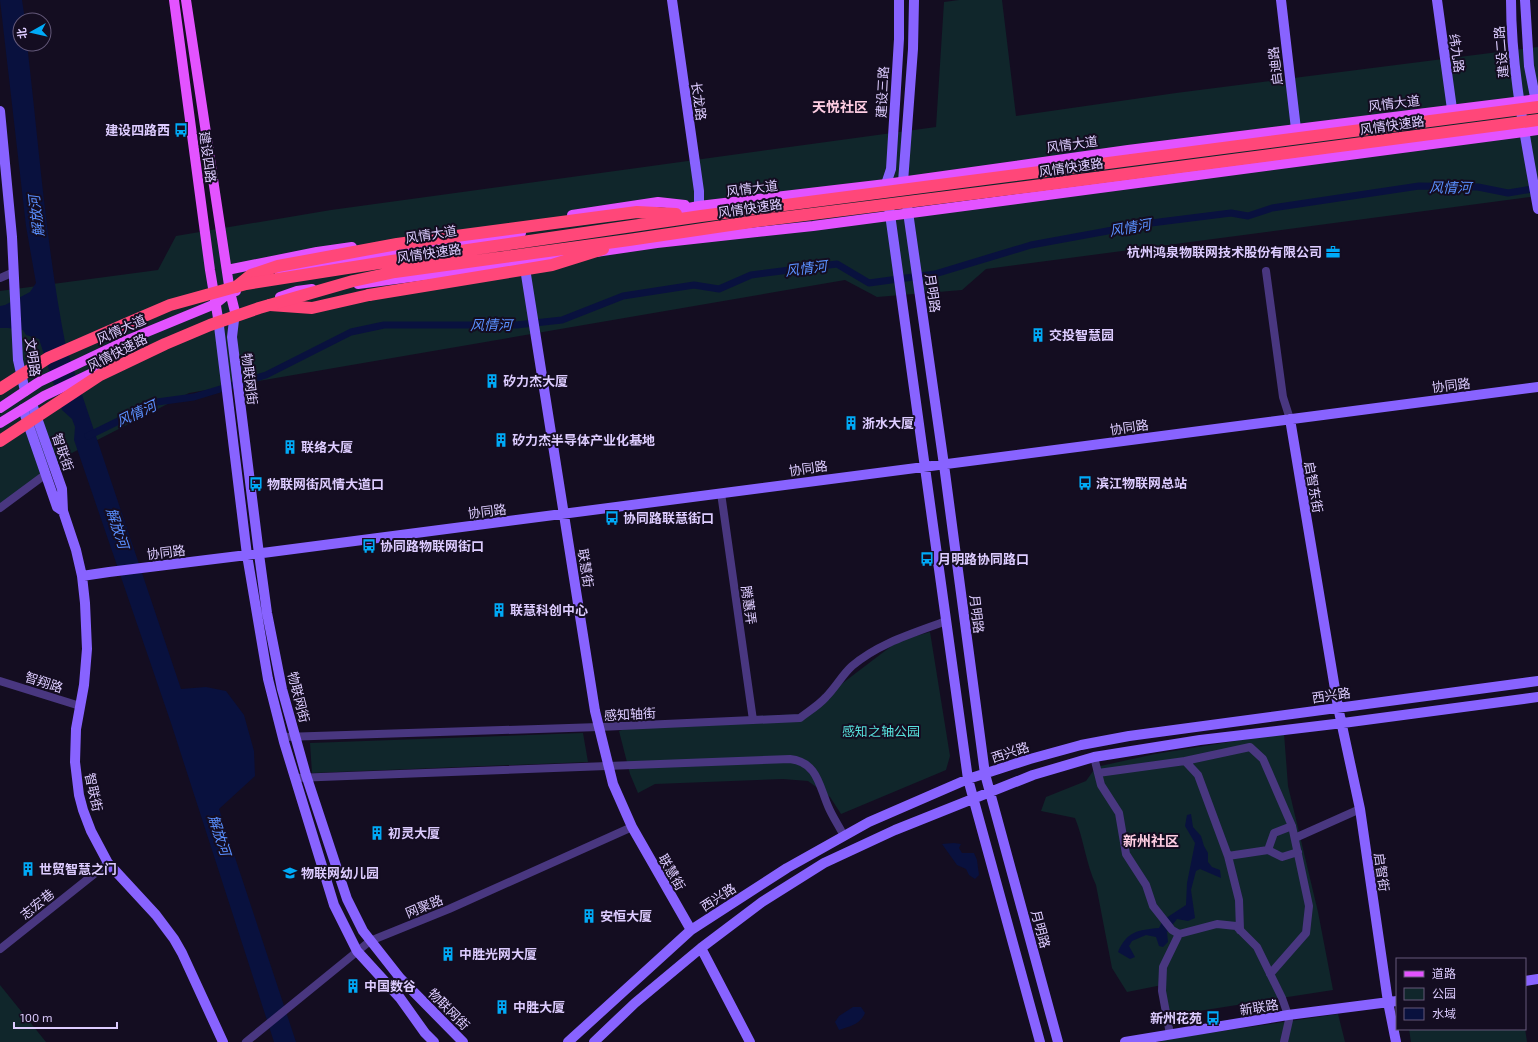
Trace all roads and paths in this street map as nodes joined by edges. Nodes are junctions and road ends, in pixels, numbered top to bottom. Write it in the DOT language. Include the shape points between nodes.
graph roads {
  1 [pos="174,0"];
  2 [pos="186,0"];
  3 [pos="672,0"];
  4 [pos="899,0"];
  5 [pos="914,0"];
  6 [pos="1281,0"];
  7 [pos="1437,0"];
  8 [pos="1511,0"];
  9 [pos="1525,0"];
  10 [pos="1519,101"];
  11 [pos="1537,101"];
  12 [pos="1452,109"];
  13 [pos="0,111"];
  14 [pos="1538,111"];
  15 [pos="1538,120"];
  16 [pos="1296,129"];
  17 [pos="1538,130"];
  18 [pos="1523,131"];
  19 [pos="903,182"];
  20 [pos="886,184"];
  21 [pos="1538,209"];
  22 [pos="700,211"];
  23 [pos="908,212"];
  24 [pos="890,215"];
  25 [pos="629,240"];
  26 [pos="524,262"];
  27 [pos="227,270"];
  28 [pos="1266,271"];
  29 [pos="14,272"];
  30 [pos="0,278"];
  31 [pos="230,292"];
  32 [pos="215,304"];
  33 [pos="259,304"];
  34 [pos="235,312"];
  35 [pos="218,318"];
  36 [pos="1538,387"];
  37 [pos="0,389"];
  38 [pos="25,390"];
  39 [pos="28,406"];
  40 [pos="0,408"];
  41 [pos="1290,419"];
  42 [pos="0,423"];
  43 [pos="0,440"];
  44 [pos="944,464"];
  45 [pos="925,466"];
  46 [pos="46,474"];
  47 [pos="721,493"];
  48 [pos="0,508"];
  49 [pos="64,511"];
  50 [pos="564,514"];
  51 [pos="258,554"];
  52 [pos="247,555"];
  53 [pos="82,576"];
  54 [pos="946,621"];
  55 [pos="1538,680"];
  56 [pos="0,681"];
  57 [pos="1538,697"];
  58 [pos="80,706"];
  59 [pos="1338,707"];
  60 [pos="753,720"];
  61 [pos="1343,723"];
  62 [pos="599,727"];
  63 [pos="283,737"];
  64 [pos="295,737"];
  65 [pos="1094,757"];
  66 [pos="1185,761"];
  67 [pos="609,766"];
  68 [pos="1098,773"];
  69 [pos="985,774"];
  70 [pos="307,777"];
  71 [pos="295,778"];
  72 [pos="968,779"];
  73 [pos="989,791"];
  74 [pos="972,799"];
  75 [pos="1360,809"];
  76 [pos="1292,826"];
  77 [pos="632,827"];
  78 [pos="844,836"];
  79 [pos="1295,838"];
  80 [pos="1268,850"];
  81 [pos="1298,852"];
  82 [pos="1228,856"];
  83 [pos="108,863"];
  84 [pos="691,930"];
  85 [pos="1240,930"];
  86 [pos="1176,932"];
  87 [pos="370,941"];
  88 [pos="701,948"];
  89 [pos="0,949"];
  90 [pos="358,950"];
  91 [pos="1270,974"];
  92 [pos="1538,979"];
  93 [pos="1526,981"];
  94 [pos="1392,1001"];
  95 [pos="1288,1015"];
  96 [pos="1170,1034"];
  97 [pos="1159,1039"];
  98 [pos="223,1042"];
  99 [pos="246,1042"];
  100 [pos="434,1042"];
  101 [pos="463,1042"];
  102 [pos="568,1042"];
  103 [pos="594,1042"];
  104 [pos="750,1042"];
  105 [pos="1040,1042"];
  106 [pos="1058,1042"];
  107 [pos="1125,1042"];
  108 [pos="1284,1042"];
  109 [pos="1396,1042"];
  1 -- 32 [label="main road, 建设四路"];
  2 -- 27 [label="main road, 建设四路"];
  3 -- 22 [label="street, 长龙路"];
  4 -- 20 [label="street, 建设三路" via="891,169"];
  5 -- 19 [label="street"];
  6 -- 16 [label="street, 启迪路"];
  7 -- 12 [label="street, 纬九路"];
  8 -- 10 [label="street, 建设二路" via="1511,28"];
  9 -- 11 [label="street, 建设二路" via="1529,66"];
  10 -- 11 [label="main road, 风情大道"];
  10 -- 12 [label="main road, 风情大道"];
  10 -- 18 [label="street, 建设二路"];
  11 -- 14 [label="street, 建设二路"];
  11 -- 22 [label="highway, 风情快速路, bridge"];
  12 -- 16 [label="main road, 风情大道"];
  13 -- 29 [label="street, 文明路"];
  15 -- 25 [label="highway, 风情快速路, bridge" via="757,220"];
  16 -- 19 [label="main road, 风情大道"];
  17 -- 18 [label="main road"];
  18 -- 21 [label="street, 建设二路"];
  18 -- 23 [label="main road"];
  19 -- 20 [label="main road, 风情大道"];
  19 -- 23 [label="street, 月明路"];
  20 -- 22 [label="main road, 风情大道"];
  20 -- 24 [label="street"];
  22 -- 27 [label="main road" via="658,202 317,252"];
  22 -- 31 [label="main road, 风情大道" via="321,265 281,273 244,290"];
  22 -- 31 [label="highway, bridge" via="636,212 397,244 278,266 251,274"];
  22 -- 37 [label="highway, 风情快速路, bridge" via="246,284 170,305 48,358"];
  23 -- 24 [label="main road"];
  23 -- 44 [label="street, 月明路"];
  24 -- 26 [label="main road"];
  24 -- 45 [label="street"];
  25 -- 33 [label="highway, bridge" via="552,266 369,295 312,308"];
  25 -- 43 [label="highway, 风情快速路, bridge" via="395,272 353,281 259,308 204,327 100,375"];
  26 -- 33 [label="main road" via="296,291"];
  26 -- 50 [label="street, 联慧街"];
  27 -- 31 [label="main road, 建设四路"];
  28 -- 41 [label="street, 启智东街" via="1283,397"];
  29 -- 30 [label="street"];
  29 -- 38 [label="street, 文明路" via="18,360"];
  31 -- 32 [label="main road, 风情大道"];
  31 -- 34 [label="main road, 建设四路"];
  32 -- 35 [label="main road, 建设四路"];
  32 -- 38 [label="main road, 风情大道" via="85,360"];
  33 -- 34 [label="main road"];
  34 -- 35 [label="main road"];
  34 -- 51 [label="street, 物联网街" via="232,337"];
  35 -- 39 [label="main road" via="201,323 86,375"];
  35 -- 52 [label="street, 物联网街"];
  36 -- 41 [label="street, 协同路"];
  38 -- 40 [label="main road, 风情大道"];
  39 -- 42 [label="main road"];
  39 -- 46 [label="street, 智联街"];
  39 -- 49 [label="street, 智联街" via="62,489"];
  41 -- 44 [label="street, 协同路"];
  41 -- 59 [label="street, 启智东街"];
  44 -- 45 [label="street, 协同路"];
  44 -- 69 [label="street, 月明路"];
  45 -- 47 [label="street, 协同路"];
  45 -- 54 [label="street"];
  46 -- 48 [label="street"];
  46 -- 49 [label="street, 智联街" via="58,506"];
  47 -- 50 [label="street, 协同路"];
  47 -- 60 [label="street, 腾蕙弄"];
  49 -- 53 [label="street, 智联街"];
  50 -- 51 [label="street, 协同路"];
  50 -- 62 [label="street, 联慧街"];
  51 -- 52 [label="street, 协同路"];
  51 -- 64 [label="street, 物联网街" via="282,689"];
  52 -- 53 [label="street, 协同路"];
  52 -- 63 [label="street, 物联网街" via="268,679"];
  53 -- 58 [label="street, 智联街" via="87,649"];
  54 -- 60 [label="street, 感知轴街" via="876,649 852,666 827,696 800,718"];
  54 -- 72 [label="street"];
  55 -- 59 [label="street, 西兴路"];
  56 -- 58 [label="street, 智翔路"];
  57 -- 61 [label="street"];
  58 -- 83 [label="street, 智联街" via="75,743 79,794 91,831"];
  59 -- 61 [label="street, 启智街"];
  59 -- 69 [label="street, 西兴路" via="1122,737 1081,745"];
  60 -- 62 [label="street, 感知轴街"];
  61 -- 65 [label="street" via="1200,740"];
  61 -- 75 [label="street, 启智街"];
  62 -- 64 [label="street, 感知轴街"];
  62 -- 67 [label="street, 联慧街"];
  63 -- 64 [label="street, 感知轴街"];
  63 -- 71 [label="street, 物联网街"];
  64 -- 70 [label="street, 物联网街"];
  65 -- 68 [label="street"];
  65 -- 73 [label="street"];
  66 -- 68 [label="street"];
  66 -- 76 [label="street" via="1250,747 1262,759"];
  66 -- 82 [label="street" via="1198,775"];
  67 -- 70 [label="street"];
  67 -- 77 [label="street, 联慧街" via="613,784"];
  67 -- 78 [label="street" via="800,760 809,766 818,778 828,806"];
  68 -- 86 [label="street" via="1101,785 1119,813 1126,854 1146,885 1153,906"];
  69 -- 72 [label="street, 西兴路"];
  69 -- 73 [label="street, 月明路"];
  70 -- 71 [label="street"];
  70 -- 87 [label="street, 物联网街" via="347,899"];
  71 -- 90 [label="street, 物联网街" via="334,906"];
  72 -- 74 [label="street"];
  72 -- 78 [label="street, 西兴路" via="869,822"];
  73 -- 74 [label="street"];
  73 -- 106 [label="street, 月明路"];
  74 -- 88 [label="street" via="895,830 824,863 762,902"];
  74 -- 105 [label="street"];
  75 -- 79 [label="street"];
  75 -- 94 [label="street, 启智街"];
  76 -- 79 [label="street"];
  76 -- 80 [label="street" via="1274,833"];
  77 -- 84 [label="street, 联慧街"];
  77 -- 87 [label="street, 网聚路" via="449,909"];
  78 -- 84 [label="street, 西兴路" via="787,868"];
  79 -- 81 [label="street"];
  80 -- 81 [label="street" via="1282,857"];
  80 -- 82 [label="street"];
  81 -- 91 [label="street" via="1309,906 1306,933"];
  82 -- 85 [label="street" via="1239,900"];
  83 -- 89 [label="street, 志宏巷"];
  83 -- 98 [label="street, 智联街" via="156,915 174,939"];
  84 -- 102 [label="street, 西兴路"];
  85 -- 86 [label="street" via="1236,926 1217,924"];
  85 -- 91 [label="street" via="1257,947"];
  86 -- 96 [label="street" via="1162,967 1162,991"];
  87 -- 90 [label="street, 网聚路"];
  87 -- 101 [label="street, 物联网街" via="400,978"];
  88 -- 103 [label="street" via="635,1003"];
  88 -- 104 [label="street"];
  90 -- 99 [label="street, 网聚路"];
  90 -- 100 [label="street, 物联网街"];
  91 -- 95 [label="street"];
  92 -- 93 [label="street"];
  94 -- 95 [label="street, 新联路"];
  94 -- 109 [label="street, 启智街"];
  95 -- 96 [label="street, 新联路"];
  95 -- 108 [label="street"];
  96 -- 97 [label="street, 新联路"];
  97 -- 107 [label="street, 新联路"];
}
